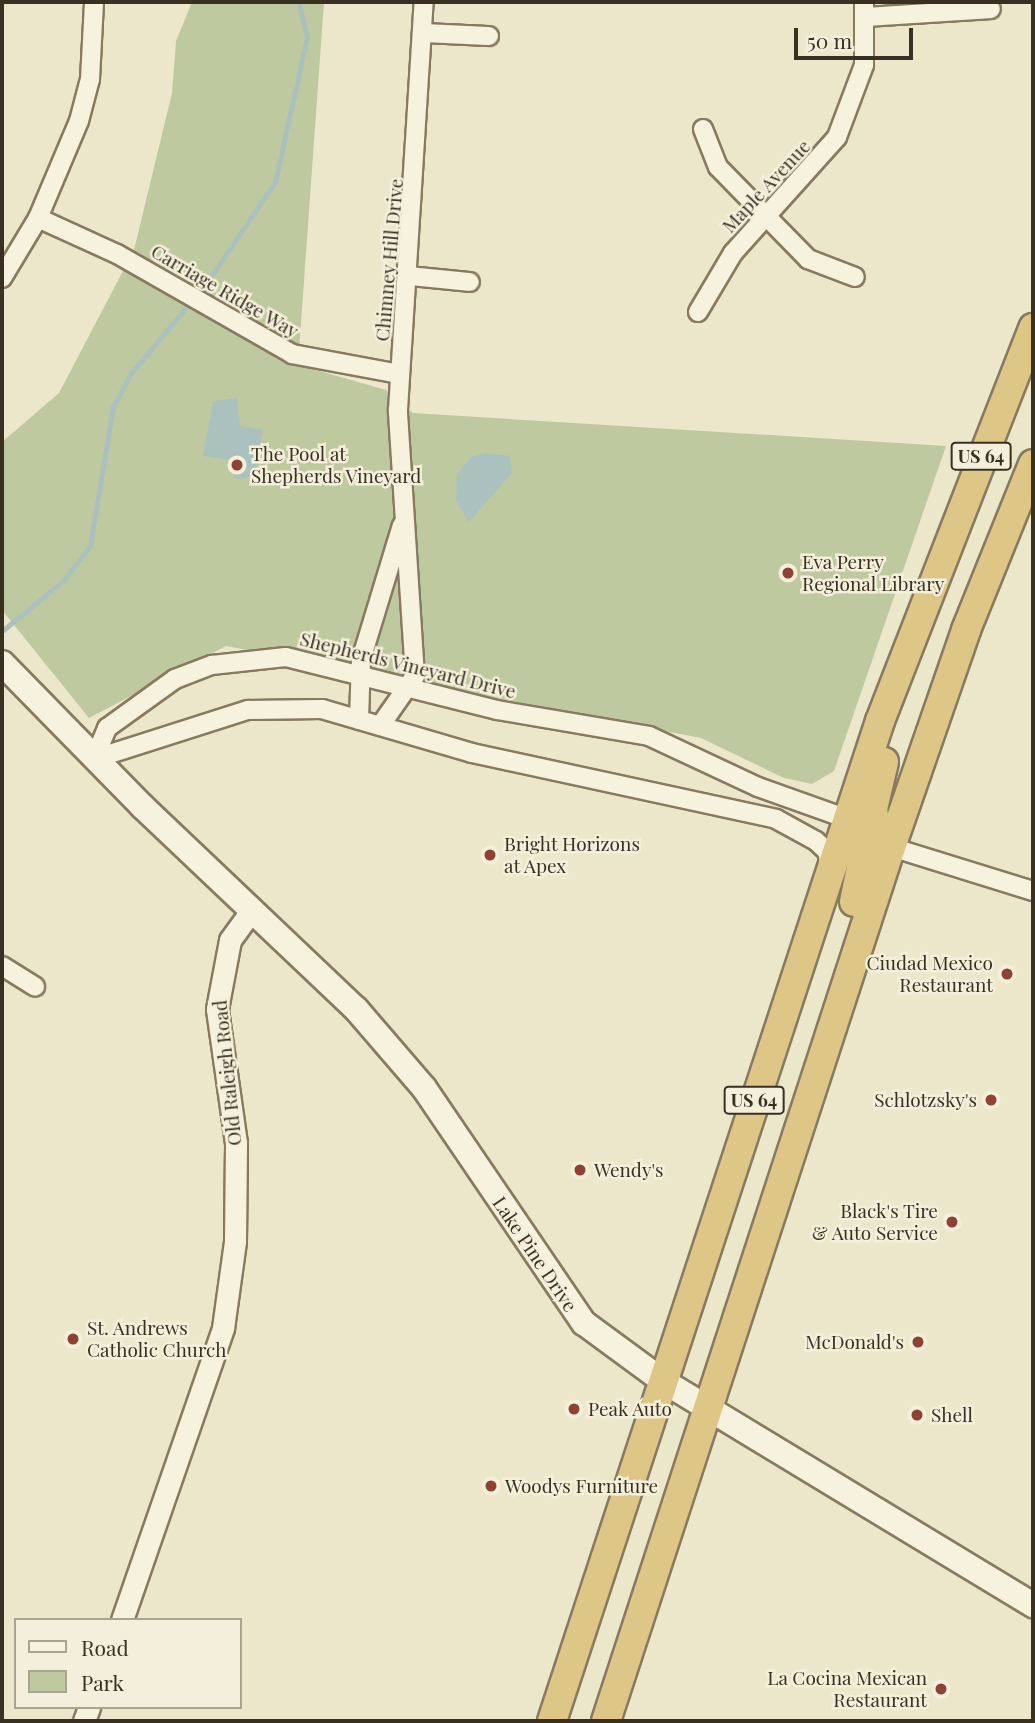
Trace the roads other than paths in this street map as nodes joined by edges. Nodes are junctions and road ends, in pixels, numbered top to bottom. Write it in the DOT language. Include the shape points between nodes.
graph roads {
  1 [pos="94,2"];
  2 [pos="424,2"];
  3 [pos="991,9"];
  4 [pos="865,10"];
  5 [pos="423,33"];
  6 [pos="489,36"];
  7 [pos="704,129"];
  8 [pos="38,218"];
  9 [pos="766,218"];
  10 [pos="410,276"];
  11 [pos="855,277"];
  12 [pos="2,278"];
  13 [pos="470,282"];
  14 [pos="698,312"];
  15 [pos="1033,328"];
  16 [pos="399,374"];
  17 [pos="1033,464"];
  18 [pos="403,521"];
  19 [pos="933,586"];
  20 [pos="2,663"];
  21 [pos="358,672"];
  22 [pos="409,687"];
  23 [pos="359,720"];
  24 [pos="380,726"];
  25 [pos="94,759"];
  26 [pos="848,819"];
  27 [pos="891,847"];
  28 [pos="830,872"];
  29 [pos="1033,891"];
  30 [pos="251,911"];
  31 [pos="2,965"];
  32 [pos="35,987"];
  33 [pos="830,1034"];
  34 [pos="663,1381"];
  35 [pos="708,1406"];
  36 [pos="1033,1605"];
  37 [pos="123,1618"];
  38 [pos="552,1721"];
  39 [pos="606,1721"];
  1 -- 8 [label="street" via="87,89"];
  2 -- 5 [label="street, Chimney Hill Drive"];
  3 -- 4 [label="street"];
  4 -- 9 [label="street, Maple Avenue" via="864,65 842,128"];
  5 -- 6 [label="street"];
  5 -- 10 [label="street, Chimney Hill Drive"];
  7 -- 9 [label="street" via="718,167"];
  8 -- 12 [label="street"];
  8 -- 16 [label="street, Carriage Ridge Way" via="117,254 292,354"];
  9 -- 11 [label="street" via="808,259"];
  9 -- 14 [label="street, Maple Avenue" via="733,253"];
  10 -- 13 [label="street"];
  10 -- 16 [label="street, Chimney Hill Drive"];
  15 -- 19 [label="highway, US 64"];
  16 -- 18 [label="street, Chimney Hill Drive"];
  17 -- 27 [label="highway, US 64" via="966,629"];
  18 -- 21 [label="street, Chimney Hill Drive"];
  18 -- 22 [label="street, Chimney Hill Drive" via="414,593 415,676"];
  19 -- 26 [label="highway, US 64"];
  19 -- 27 [label="highway" via="873,809 876,828"];
  20 -- 25 [label="main road"];
  21 -- 22 [label="street, Shepherds Vineyard Drive"];
  21 -- 23 [label="street, Chimney Hill Drive"];
  21 -- 25 [label="street, Shepherds Vineyard Drive" via="286,657 189,672 121,715 107,728"];
  22 -- 24 [label="street, Chimney Hill Drive"];
  22 -- 26 [label="street, Shepherds Vineyard Drive" via="649,736 758,787"];
  23 -- 24 [label="street"];
  23 -- 25 [label="street" via="322,709 272,706"];
  24 -- 28 [label="street" via="484,756 776,819 828,852"];
  25 -- 30 [label="main road"];
  26 -- 28 [label="highway, US 64"];
  26 -- 33 [label="highway" via="866,843 825,1008"];
  27 -- 29 [label="street"];
  27 -- 33 [label="highway, US 64"];
  28 -- 34 [label="highway, US 64"];
  30 -- 34 [label="main road, Lake Pine Drive" via="356,1009 424,1088 575,1314"];
  30 -- 37 [label="street, Old Raleigh Road" via="230,940 217,1009 237,1157 223,1328"];
  31 -- 32 [label="street"];
  33 -- 35 [label="highway, US 64"];
  34 -- 35 [label="main road, Lake Pine Drive"];
  34 -- 38 [label="highway, US 64"];
  35 -- 36 [label="main road, Lake Pine Drive"];
  35 -- 39 [label="highway, US 64"];
}
